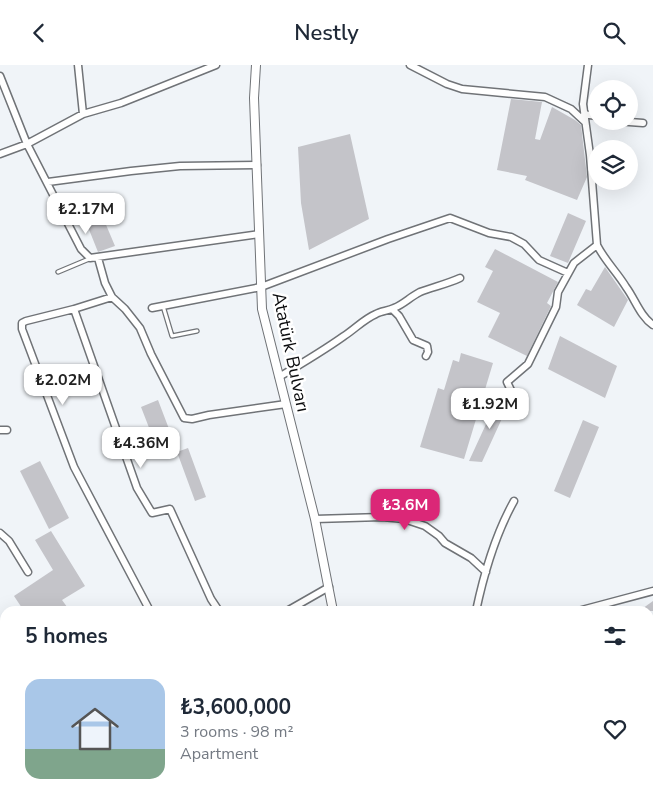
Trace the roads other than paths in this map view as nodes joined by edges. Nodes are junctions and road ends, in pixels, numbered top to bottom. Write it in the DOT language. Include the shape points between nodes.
graph roads {
  1 [pos="78,65"];
  2 [pos="216,65"];
  3 [pos="256,65"];
  4 [pos="410,65"];
  5 [pos="588,65"];
  6 [pos="199,68"];
  7 [pos="0,76"];
  8 [pos="9,98"];
  9 [pos="0,101"];
  10 [pos="584,113"];
  11 [pos="83,114"];
  12 [pos="588,114"];
  13 [pos="586,123"];
  14 [pos="638,123"];
  15 [pos="643,123"];
  16 [pos="27,144"];
  17 [pos="0,154"];
  18 [pos="257,165"];
  19 [pos="48,182"];
  20 [pos="259,234"];
  21 [pos="597,245"];
  22 [pos="90,258"];
  23 [pos="98,258"];
  24 [pos="58,272"];
  25 [pos="568,273"];
  26 [pos="460,278"];
  27 [pos="262,287"];
  28 [pos="112,297"];
  29 [pos="163,306"];
  30 [pos="152,308"];
  31 [pos="74,309"];
  32 [pos="392,309"];
  33 [pos="653,325"];
  34 [pos="197,331"];
  35 [pos="426,356"];
  36 [pos="279,377"];
  37 [pos="286,404"];
  38 [pos="519,407"];
  39 [pos="514,501"];
  40 [pos="315,519"];
  41 [pos="0,533"];
  42 [pos="28,572"];
  43 [pos="486,572"];
  44 [pos="329,587"];
  45 [pos="653,591"];
  46 [pos="147,606"];
  47 [pos="216,606"];
  48 [pos="296,606"];
  49 [pos="332,606"];
  50 [pos="477,606"];
  51 [pos="597,606"];
  1 -- 11 [label="street"];
  2 -- 6 [label="street"];
  3 -- 18 [label="street, Atatürk Bulvarı"];
  4 -- 13 [label="street" via="462,89 545,97 570,109"];
  5 -- 10 [label="street"];
  6 -- 11 [label="street" via="120,103"];
  7 -- 8 [label="street"];
  8 -- 9 [label="street"];
  8 -- 16 [label="street"];
  10 -- 12 [label="street"];
  10 -- 13 [label="street"];
  11 -- 16 [label="street"];
  13 -- 21 [label="street"];
  14 -- 15 [label="street"];
  16 -- 17 [label="street"];
  16 -- 19 [label="street"];
  18 -- 19 [label="street" via="180,166"];
  18 -- 20 [label="street, Atatürk Bulvarı"];
  19 -- 22 [label="street" via="81,249"];
  20 -- 23 [label="street"];
  20 -- 27 [label="street, Atatürk Bulvarı"];
  21 -- 25 [label="street" via="574,263"];
  21 -- 33 [label="street"];
  22 -- 23 [label="street"];
  22 -- 24 [label="lane"];
  23 -- 28 [label="street"];
  25 -- 27 [label="street" via="539,260 524,244 511,237 489,233 450,218"];
  25 -- 38 [label="street" via="558,292 556,307 528,365 507,382"];
  26 -- 32 [label="street" via="409,297"];
  27 -- 29 [label="street"];
  27 -- 36 [label="street, Atatürk Bulvarı" via="262,309"];
  28 -- 31 [label="street"];
  28 -- 37 [label="street" via="140,328 184,418"];
  29 -- 30 [label="street"];
  29 -- 34 [label="lane" via="172,336"];
  31 -- 46 [label="street" via="26,321 22,323 22,329 74,467"];
  31 -- 47 [label="street" via="136,488 152,513 170,509"];
  32 -- 35 [label="street" via="413,340 427,346"];
  32 -- 36 [label="street" via="364,320 321,352"];
  36 -- 37 [label="street, Atatürk Bulvarı"];
  37 -- 40 [label="street, Atatürk Bulvarı"];
  39 -- 43 [label="street" via="505,517"];
  40 -- 43 [label="street" via="382,517 418,523 471,558"];
  40 -- 44 [label="street, Atatürk Bulvarı"];
  41 -- 42 [label="street" via="9,541"];
  43 -- 50 [label="street"];
  44 -- 48 [label="street"];
  44 -- 49 [label="street, Atatürk Bulvarı"];
  45 -- 51 [label="street"];
}
